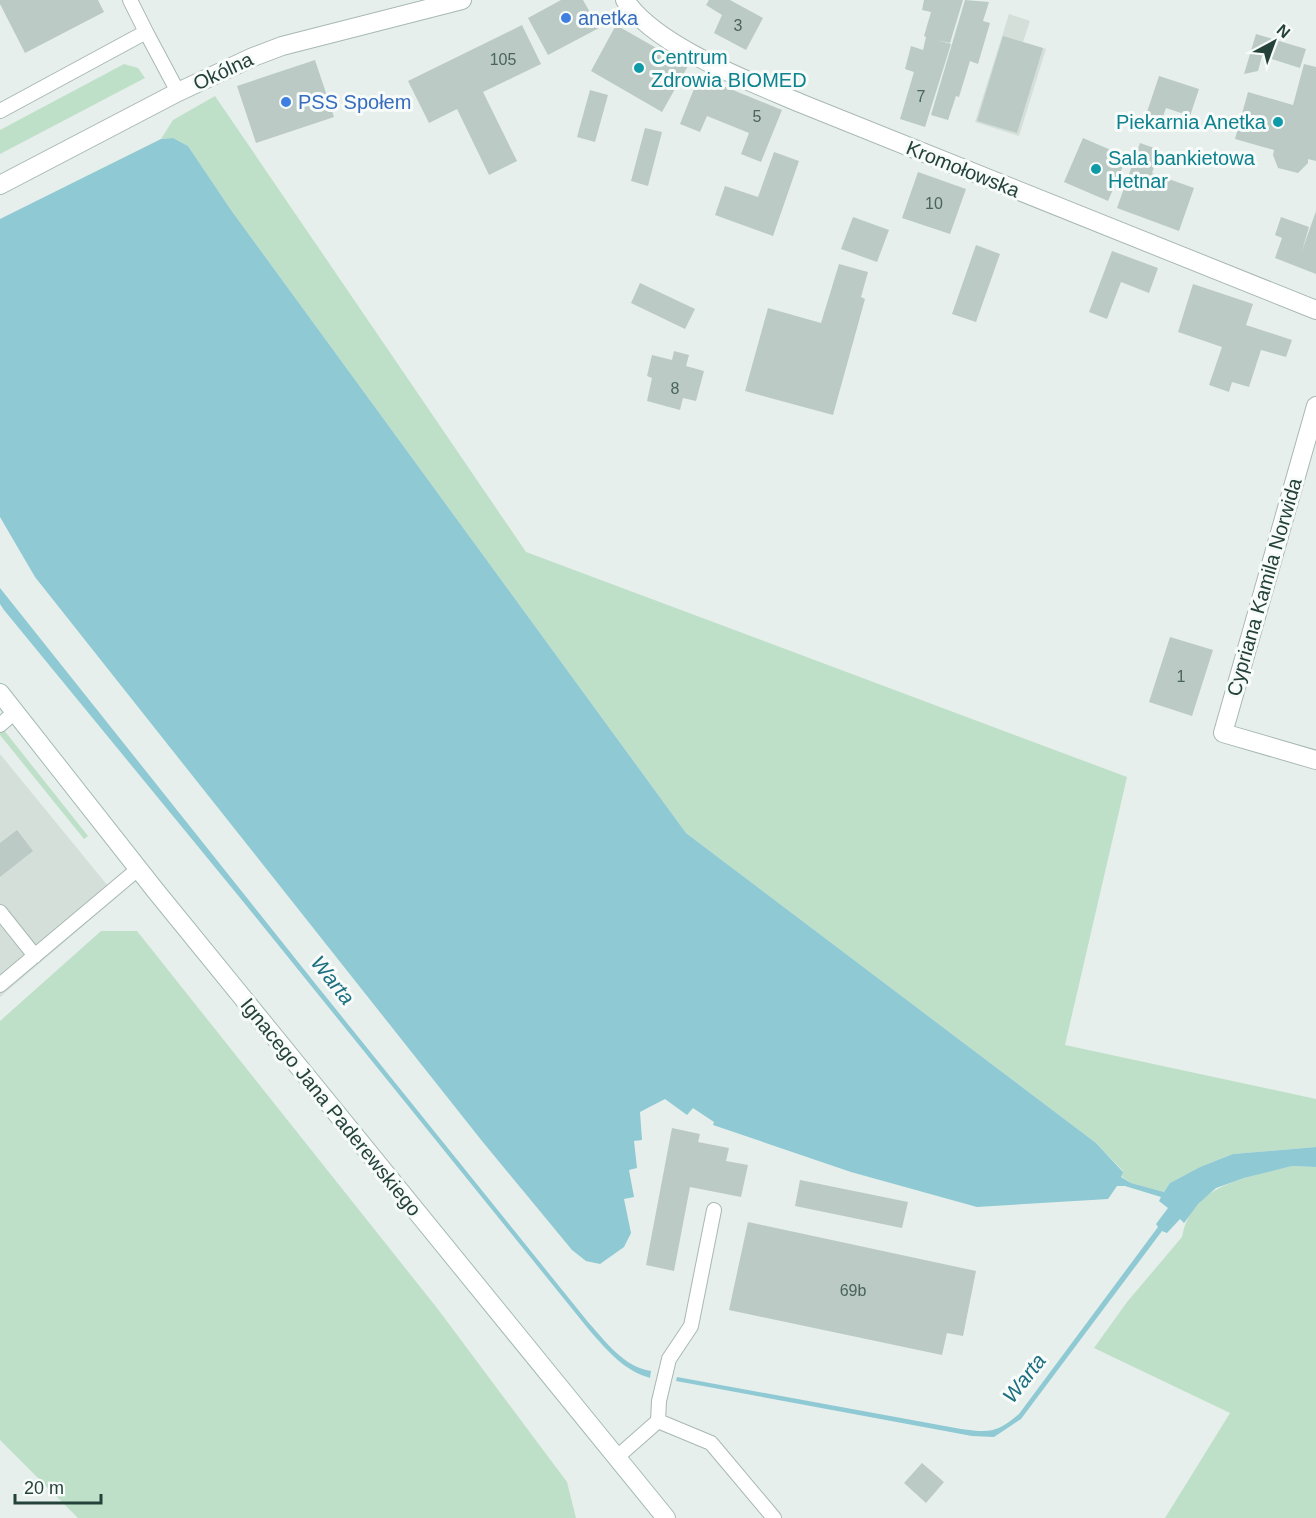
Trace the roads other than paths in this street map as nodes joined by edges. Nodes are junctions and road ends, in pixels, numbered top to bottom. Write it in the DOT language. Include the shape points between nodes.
graph roads {
  1 [pos="130,0"];
  2 [pos="462,0"];
  3 [pos="625,0"];
  4 [pos="146,32"];
  5 [pos="178,92"];
  6 [pos="0,111"];
  7 [pos="0,185"];
  8 [pos="1316,310"];
  9 [pos="1316,406"];
  10 [pos="0,693"];
  11 [pos="15,712"];
  12 [pos="0,725"];
  13 [pos="1316,760"];
  14 [pos="138,869"];
  15 [pos="0,912"];
  16 [pos="35,956"];
  17 [pos="0,985"];
  18 [pos="714,1210"];
  19 [pos="658,1421"];
  20 [pos="616,1458"];
  21 [pos="666,1518"];
  22 [pos="774,1518"];
  1 -- 4 [label="lane"];
  2 -- 5 [label="street, Okólna" via="282,46"];
  3 -- 8 [label="street, Kromołowska" via="650,27 678,46 800,104"];
  4 -- 5 [label="lane"];
  4 -- 6 [label="lane"];
  5 -- 7 [label="street, Okólna"];
  9 -- 13 [label="street, Cypriana Kamila Norwida" via="1223,733"];
  10 -- 11 [label="street, Ignacego Jana Paderewskiego"];
  11 -- 12 [label="lane"];
  11 -- 14 [label="street, Ignacego Jana Paderewskiego"];
  14 -- 16 [label="lane"];
  14 -- 20 [label="street, Ignacego Jana Paderewskiego"];
  15 -- 16 [label="lane"];
  16 -- 17 [label="lane"];
  18 -- 19 [label="lane" via="692,1326 669,1359 658,1401"];
  19 -- 20 [label="lane"];
  19 -- 22 [label="lane" via="711,1443"];
  20 -- 21 [label="street, Ignacego Jana Paderewskiego"];
}
